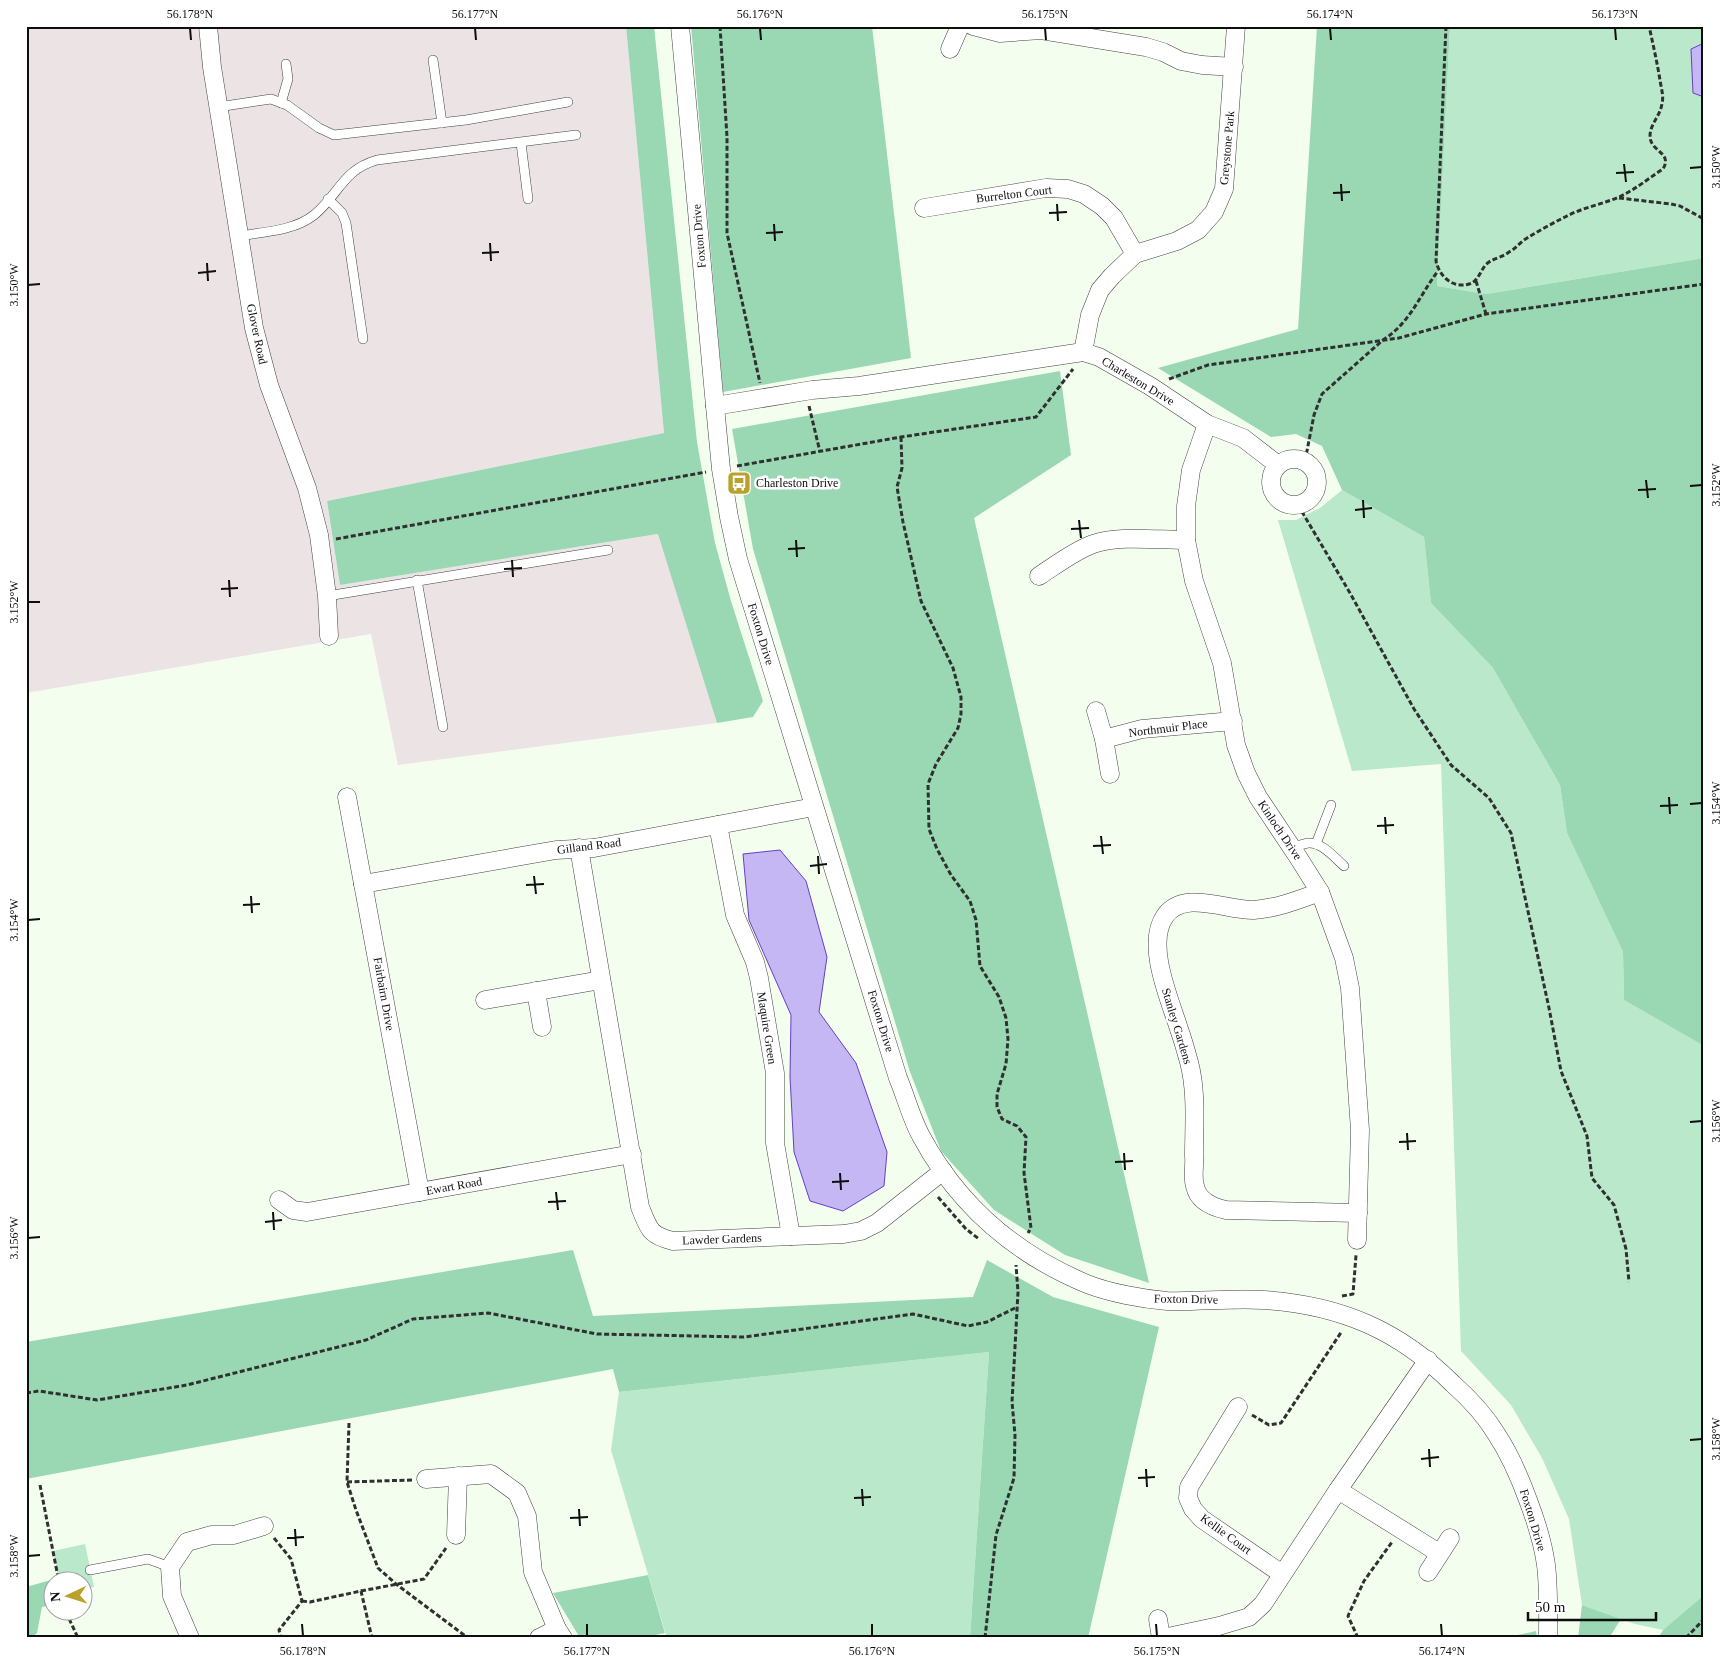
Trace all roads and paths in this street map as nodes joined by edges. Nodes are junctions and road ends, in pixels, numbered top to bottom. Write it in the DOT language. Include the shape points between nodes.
graph roads {
  1 [pos="208,26"];
  2 [pos="680,26"];
  3 [pos="720,26"];
  4 [pos="960,26"];
  5 [pos="973,26"];
  6 [pos="1236,26"];
  7 [pos="1446,26"];
  8 [pos="1648,26"];
  9 [pos="950,49"];
  10 [pos="433,60"];
  11 [pos="286,64"];
  12 [pos="1234,67"];
  13 [pos="568,102"];
  14 [pos="281,103"];
  15 [pos="218,107"];
  16 [pos="442,123"];
  17 [pos="576,135"];
  18 [pos="521,143"];
  19 [pos="1617,198"];
  20 [pos="328,199"];
  21 [pos="528,199"];
  22 [pos="924,208"];
  23 [pos="1704,219"];
  24 [pos="239,236"];
  25 [pos="1135,254"];
  26 [pos="1438,270"];
  27 [pos="1476,281"];
  28 [pos="1704,284"];
  29 [pos="1486,314"];
  30 [pos="363,339"];
  31 [pos="1383,340"];
  32 [pos="1083,352"];
  33 [pos="1150,386"];
  34 [pos="805,391"];
  35 [pos="763,398"];
  36 [pos="715,406"];
  37 [pos="1207,424"];
  38 [pos="901,437"];
  39 [pos="820,452"];
  40 [pos="1305,461"];
  41 [pos="1278,465"];
  42 [pos="721,469"];
  43 [pos="1298,506"];
  44 [pos="1186,540"];
  45 [pos="321,542"];
  46 [pos="608,550"];
  47 [pos="1039,576"];
  48 [pos="417,580"];
  49 [pos="327,596"];
  50 [pos="329,636"];
  51 [pos="1096,710"];
  52 [pos="1233,721"];
  53 [pos="443,728"];
  54 [pos="1104,739"];
  55 [pos="1110,774"];
  56 [pos="347,797"];
  57 [pos="1332,805"];
  58 [pos="814,807"];
  59 [pos="718,825"];
  60 [pos="1316,844"];
  61 [pos="579,848"];
  62 [pos="1292,848"];
  63 [pos="1344,866"];
  64 [pos="363,884"];
  65 [pos="1320,892"];
  66 [pos="601,980"];
  67 [pos="536,991"];
  68 [pos="485,1000"];
  69 [pos="542,1027"];
  70 [pos="632,1154"];
  71 [pos="943,1171"];
  72 [pos="420,1192"];
  73 [pos="279,1200"];
  74 [pos="1358,1213"];
  75 [pos="791,1236"];
  76 [pos="1357,1240"];
  77 [pos="1019,1249"];
  78 [pos="1629,1282"];
  79 [pos="1017,1306"];
  80 [pos="1332,1310"];
  81 [pos="1345,1326"];
  82 [pos="1428,1360"];
  83 [pos="26,1393"];
  84 [pos="1238,1407"];
  85 [pos="349,1423"];
  86 [pos="458,1476"];
  87 [pos="426,1479"];
  88 [pos="347,1482"];
  89 [pos="40,1485"];
  90 [pos="1338,1490"];
  91 [pos="264,1526"];
  92 [pos="1402,1529"];
  93 [pos="456,1535"];
  94 [pos="1450,1538"];
  95 [pos="1439,1553"];
  96 [pos="170,1567"];
  97 [pos="90,1570"];
  98 [pos="57,1572"];
  99 [pos="1428,1572"];
  100 [pos="1282,1574"];
  101 [pos="396,1584"];
  102 [pos="361,1591"];
  103 [pos="302,1600"];
  104 [pos="1158,1619"];
  105 [pos="1704,1619"];
  106 [pos="71,1622"];
  107 [pos="560,1633"];
  108 [pos="78,1638"];
  109 [pos="190,1638"];
  110 [pos="281,1638"];
  111 [pos="372,1638"];
  112 [pos="468,1638"];
  113 [pos="539,1638"];
  114 [pos="985,1638"];
  115 [pos="1162,1638"];
  116 [pos="1358,1638"];
  117 [pos="1548,1638"];
  118 [pos="1686,1638"];
  1 -- 15 [label="street, Glover Road"];
  2 -- 36 [label="street, Foxton Drive"];
  3 -- 35 [label="path" via="727,137 727,232"];
  4 -- 9 [label="street"];
  5 -- 12 [label="street" via="1000,33 1040,30 1146,47 1181,61"];
  6 -- 12 [label="street, Greystone Park"];
  7 -- 26 [label="path" via="1436,247"];
  8 -- 19 [label="path" via="1663,97 1650,137 1651,143 1666,158 1666,163 1656,174"];
  10 -- 16 [label="lane"];
  11 -- 14 [label="lane" via="288,79"];
  12 -- 25 [label="street, Greystone Park" via="1224,190 1214,212 1198,230 1177,241"];
  13 -- 16 [label="lane"];
  14 -- 15 [label="lane" via="271,99"];
  14 -- 16 [label="lane" via="334,135"];
  15 -- 24 [label="street, Glover Road"];
  17 -- 18 [label="lane"];
  18 -- 20 [label="lane" via="368,162 354,170"];
  18 -- 21 [label="lane"];
  19 -- 23 [label="path" via="1680,206"];
  19 -- 27 [label="path" via="1569,215 1533,235 1488,262"];
  20 -- 24 [label="lane" via="314,214 294,225"];
  20 -- 30 [label="lane" via="342,213 346,223"];
  22 -- 25 [label="street, Burrelton Court" via="1046,188 1068,189 1084,194 1102,206 1114,218"];
  24 -- 45 [label="street, Glover Road" via="254,328 269,386 307,488"];
  25 -- 32 [label="street, Greystone Park" via="1100,290 1090,315"];
  26 -- 27 [label="path" via="1454,284"];
  26 -- 31 [label="path" via="1407,320"];
  27 -- 29 [label="path"];
  28 -- 29 [label="path"];
  29 -- 31 [label="path"];
  31 -- 33 [label="path" via="1208,365"];
  31 -- 40 [label="path" via="1322,394 1314,415"];
  32 -- 33 [label="street, Charleston Drive" via="1099,357"];
  32 -- 34 [label="street" via="859,386"];
  32 -- 38 [label="path" via="1072,372 1036,417"];
  33 -- 37 [label="street, Charleston Drive"];
  34 -- 35 [label="street"];
  34 -- 39 [label="path"];
  35 -- 36 [label="street"];
  36 -- 42 [label="street, Foxton Drive"];
  37 -- 41 [label="street, Charleston Drive" via="1243,438"];
  37 -- 44 [label="street, Kinloch Drive" via="1191,470"];
  38 -- 39 [label="path"];
  38 -- 77 [label="path" via="902,468 898,487 921,600 953,668 961,697 958,728 928,784 929,829 951,875 970,901 976,920 980,966 999,997 1006,1018 1006,1064 997,1094 997,1107 1002,1119 1017,1126 1026,1137 1024,1173 1031,1228"];
  39 -- 42 [label="path"];
  40 -- 41 [label="street" via="1291,459"];
  40 -- 43 [label="street" via="1315,471 1317,485 1311,498"];
  41 -- 43 [label="street" via="1271,478 1273,493 1283,504"];
  42 -- 45 [label="path"];
  42 -- 58 [label="street, Foxton Drive" via="738,559"];
  43 -- 78 [label="path" via="1414,709 1451,765 1489,798 1512,833 1561,1071 1586,1136 1592,1178 1614,1205 1626,1250"];
  44 -- 47 [label="street" via="1102,542 1079,551"];
  44 -- 52 [label="street, Kinloch Drive" via="1194,581 1222,663"];
  45 -- 49 [label="street, Glover Road"];
  46 -- 48 [label="lane"];
  48 -- 49 [label="lane"];
  48 -- 53 [label="lane"];
  49 -- 50 [label="street, Glover Road"];
  51 -- 54 [label="street"];
  52 -- 54 [label="street, Northmuir Place" via="1142,729"];
  52 -- 62 [label="street, Kinloch Drive" via="1236,745 1246,772 1258,797"];
  54 -- 55 [label="street"];
  56 -- 64 [label="street, Fairbairn Drive"];
  57 -- 60 [label="lane"];
  58 -- 59 [label="street, Gilland Road"];
  58 -- 71 [label="street, Foxton Drive" via="898,1078 920,1135"];
  59 -- 61 [label="street, Gilland Road"];
  59 -- 75 [label="street, Maquire Green" via="735,915 759,978 775,1073 775,1143"];
  60 -- 62 [label="lane"];
  60 -- 63 [label="lane"];
  61 -- 64 [label="street, Gilland Road"];
  61 -- 66 [label="street, Lawder Gardens"];
  62 -- 65 [label="street, Kinloch Drive"];
  64 -- 72 [label="street, Fairbairn Drive"];
  65 -- 74 [label="street, Kinloch Drive" via="1344,958 1350,988 1360,1130"];
  65 -- 74 [label="street, Stanley Gardens" via="1279,907 1253,910 1198,902 1176,905 1165,916 1157,948 1165,991 1190,1065 1194,1101 1195,1186 1202,1199 1213,1208 1226,1210"];
  66 -- 67 [label="street"];
  66 -- 70 [label="street, Lawder Gardens"];
  67 -- 68 [label="street"];
  67 -- 69 [label="street"];
  70 -- 72 [label="street, Ewart Road"];
  70 -- 75 [label="street, Lawder Gardens" via="640,1207 658,1238 673,1241"];
  71 -- 75 [label="street, Lawder Gardens" via="877,1223 861,1230 844,1234"];
  71 -- 77 [label="street, Foxton Drive" via="985,1220"];
  72 -- 73 [label="street, Ewart Road" via="307,1212 293,1210"];
  74 -- 76 [label="street, Kinloch Drive"];
  76 -- 80 [label="path" via="1352,1294 1335,1298"];
  77 -- 79 [label="path"];
  77 -- 80 [label="street, Foxton Drive" via="1089,1284 1150,1299 1263,1300"];
  79 -- 83 [label="path" via="988,1322 968,1326 914,1314 744,1337 597,1334 488,1313 413,1319 366,1340 187,1385 97,1400 40,1391"];
  79 -- 114 [label="path" via="1012,1402 1014,1478 996,1535"];
  80 -- 82 [label="street, Foxton Drive" via="1395,1337"];
  81 -- 84 [label="path" via="1281,1423 1269,1425"];
  82 -- 90 [label="street"];
  82 -- 117 [label="street, Foxton Drive" via="1476,1405 1498,1435 1520,1480 1533,1513 1546,1565"];
  84 -- 100 [label="street, Kellie Court" via="1195,1475 1188,1498 1202,1518"];
  85 -- 88 [label="path"];
  86 -- 87 [label="street"];
  86 -- 93 [label="street"];
  86 -- 107 [label="street" via="492,1474 517,1493 527,1516 533,1572"];
  87 -- 88 [label="path"];
  88 -- 101 [label="path" via="378,1568"];
  89 -- 98 [label="path"];
  90 -- 92 [label="street"];
  90 -- 100 [label="street"];
  91 -- 96 [label="street" via="234,1535 212,1535 187,1542"];
  91 -- 103 [label="path" via="291,1560"];
  92 -- 95 [label="street"];
  92 -- 116 [label="path" via="1364,1581 1348,1616"];
  93 -- 101 [label="path" via="424,1579"];
  94 -- 95 [label="street"];
  95 -- 99 [label="street"];
  96 -- 97 [label="lane" via="148,1559"];
  96 -- 109 [label="street" via="172,1596"];
  100 -- 115 [label="street" via="1263,1604 1249,1617"];
  101 -- 102 [label="path"];
  101 -- 112 [label="path"];
  102 -- 103 [label="path" via="310,1602"];
  102 -- 111 [label="path"];
  103 -- 110 [label="path" via="279,1630"];
  104 -- 115 [label="street"];
  105 -- 118 [label="path"];
  106 -- 108 [label="path"];
  107 -- 113 [label="street"];
}
